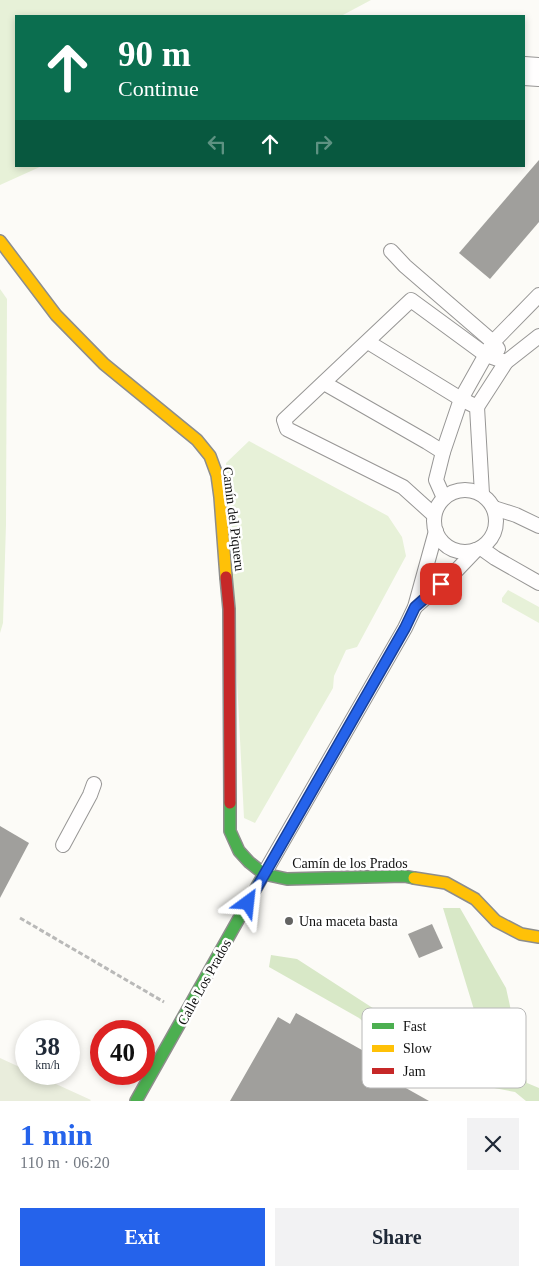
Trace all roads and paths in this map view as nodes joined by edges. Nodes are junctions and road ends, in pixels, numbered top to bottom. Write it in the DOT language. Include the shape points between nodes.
graph roads {
  1 [pos="525,71"];
  2 [pos="539,72"];
  3 [pos="0,241"];
  4 [pos="391,251"];
  5 [pos="539,295"];
  6 [pos="539,336"];
  7 [pos="368,342"];
  8 [pos="493,342"];
  9 [pos="486,355"];
  10 [pos="506,362"];
  11 [pos="324,383"];
  12 [pos="461,399"];
  13 [pos="477,408"];
  14 [pos="443,452"];
  15 [pos="482,494"];
  16 [pos="444,498"];
  17 [pos="494,508"];
  18 [pos="434,516"];
  19 [pos="539,526"];
  20 [pos="436,531"];
  21 [pos="479,549"];
  22 [pos="539,583"];
  23 [pos="415,607"];
  24 [pos="94,784"];
  25 [pos="63,846"];
  26 [pos="264,874"];
  27 [pos="20,918"];
  28 [pos="539,937"];
  29 [pos="184,1017"];
  30 [pos="136,1101"];
  1 -- 2 [label="street"];
  3 -- 26 [label="street, Camín del Piqueru" via="56,315 104,364 197,440 210,456 220,498 229,609 230,831 238,852"];
  4 -- 8 [label="lane"];
  5 -- 8 [label="lane"];
  6 -- 10 [label="lane"];
  7 -- 9 [label="lane" via="412,300"];
  7 -- 11 [label="lane"];
  7 -- 12 [label="lane"];
  8 -- 9 [label="lane"];
  8 -- 10 [label="lane"];
  9 -- 10 [label="lane"];
  9 -- 12 [label="lane"];
  10 -- 13 [label="lane"];
  11 -- 14 [label="lane"];
  11 -- 18 [label="lane" via="284,420 286,429 403,487"];
  12 -- 13 [label="lane"];
  12 -- 14 [label="lane"];
  13 -- 15 [label="lane"];
  14 -- 16 [label="lane" via="436,480"];
  15 -- 16 [label="lane" via="462,489"];
  15 -- 17 [label="lane"];
  16 -- 18 [label="lane"];
  17 -- 19 [label="lane"];
  17 -- 21 [label="lane" via="494,534"];
  18 -- 20 [label="lane"];
  20 -- 21 [label="lane" via="441,540 456,551"];
  20 -- 23 [label="lane"];
  21 -- 22 [label="lane"];
  21 -- 23 [label="lane"];
  23 -- 26 [label="lane, Calle Los Prados"];
  24 -- 25 [label="lane"];
  26 -- 28 [label="street, Camín de los Prados" via="287,878 404,876 446,883 475,899 496,921 521,934"];
  26 -- 29 [label="street, Calle Los Prados"];
  27 -- 29 [label="path"];
  29 -- 30 [label="street, Calle Los Prados"];
}
